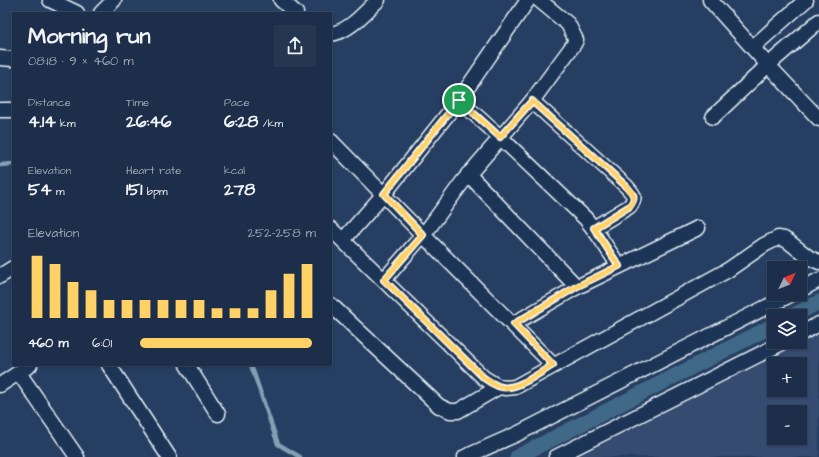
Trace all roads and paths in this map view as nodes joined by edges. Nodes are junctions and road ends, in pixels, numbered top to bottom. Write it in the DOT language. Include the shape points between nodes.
graph roads {
  1 [pos="50,0"];
  2 [pos="114,0"];
  3 [pos="281,0"];
  4 [pos="378,0"];
  5 [pos="528,0"];
  6 [pos="539,0"];
  7 [pos="710,0"];
  8 [pos="801,2"];
  9 [pos="75,12"];
  10 [pos="102,12"];
  11 [pos="295,12"];
  12 [pos="819,21"];
  13 [pos="332,34"];
  14 [pos="753,47"];
  15 [pos="0,58"];
  16 [pos="12,59"];
  17 [pos="768,65"];
  18 [pos="459,100"];
  19 [pos="532,101"];
  20 [pos="0,110"];
  21 [pos="12,110"];
  22 [pos="713,117"];
  23 [pos="819,119"];
  24 [pos="500,137"];
  25 [pos="332,142"];
  26 [pos="468,174"];
  27 [pos="384,194"];
  28 [pos="594,228"];
  29 [pos="698,228"];
  30 [pos="332,229"];
  31 [pos="423,235"];
  32 [pos="343,240"];
  33 [pos="819,262"];
  34 [pos="619,266"];
  35 [pos="12,269"];
  36 [pos="0,276"];
  37 [pos="384,280"];
  38 [pos="819,280"];
  39 [pos="807,286"];
  40 [pos="576,287"];
  41 [pos="778,301"];
  42 [pos="332,306"];
  43 [pos="514,324"];
  44 [pos="819,324"];
  45 [pos="807,330"];
  46 [pos="770,349"];
  47 [pos="553,365"];
  48 [pos="110,366"];
  49 [pos="188,366"];
  50 [pos="25,369"];
  51 [pos="0,385"];
  52 [pos="499,387"];
  53 [pos="218,414"];
  54 [pos="76,457"];
  55 [pos="169,457"];
  56 [pos="465,457"];
  57 [pos="556,457"];
  1 -- 9 [label="street"];
  2 -- 10 [label="street"];
  3 -- 11 [label="street"];
  4 -- 13 [label="street" via="348,28"];
  5 -- 18 [label="street"];
  6 -- 19 [label="street" via="568,24 576,40"];
  7 -- 14 [label="street"];
  8 -- 14 [label="street"];
  12 -- 17 [label="street"];
  14 -- 17 [label="street"];
  15 -- 16 [label="street"];
  17 -- 22 [label="street"];
  17 -- 23 [label="street"];
  18 -- 24 [label="street"];
  18 -- 27 [label="street"];
  19 -- 24 [label="street"];
  19 -- 28 [label="street" via="634,195 630,206"];
  20 -- 21 [label="street"];
  24 -- 26 [label="street"];
  24 -- 28 [label="street"];
  25 -- 27 [label="street"];
  26 -- 31 [label="street"];
  26 -- 40 [label="street"];
  27 -- 31 [label="street"];
  27 -- 32 [label="street"];
  28 -- 34 [label="street"];
  29 -- 34 [label="street"];
  30 -- 32 [label="street"];
  31 -- 37 [label="street"];
  31 -- 43 [label="street"];
  32 -- 37 [label="street"];
  33 -- 47 [label="street" via="808,258 784,239 778,238 728,270"];
  34 -- 40 [label="street"];
  35 -- 36 [label="street"];
  37 -- 52 [label="street" via="484,378"];
  38 -- 39 [label="street"];
  40 -- 43 [label="street"];
  41 -- 56 [label="street" via="517,434"];
  42 -- 52 [label="street" via="439,406 450,412 458,411"];
  43 -- 47 [label="street"];
  44 -- 45 [label="street"];
  46 -- 57 [label="street"];
  47 -- 52 [label="street" via="515,387"];
  48 -- 55 [label="street"];
  49 -- 53 [label="street"];
  50 -- 51 [label="street"];
  50 -- 54 [label="street"];
}
